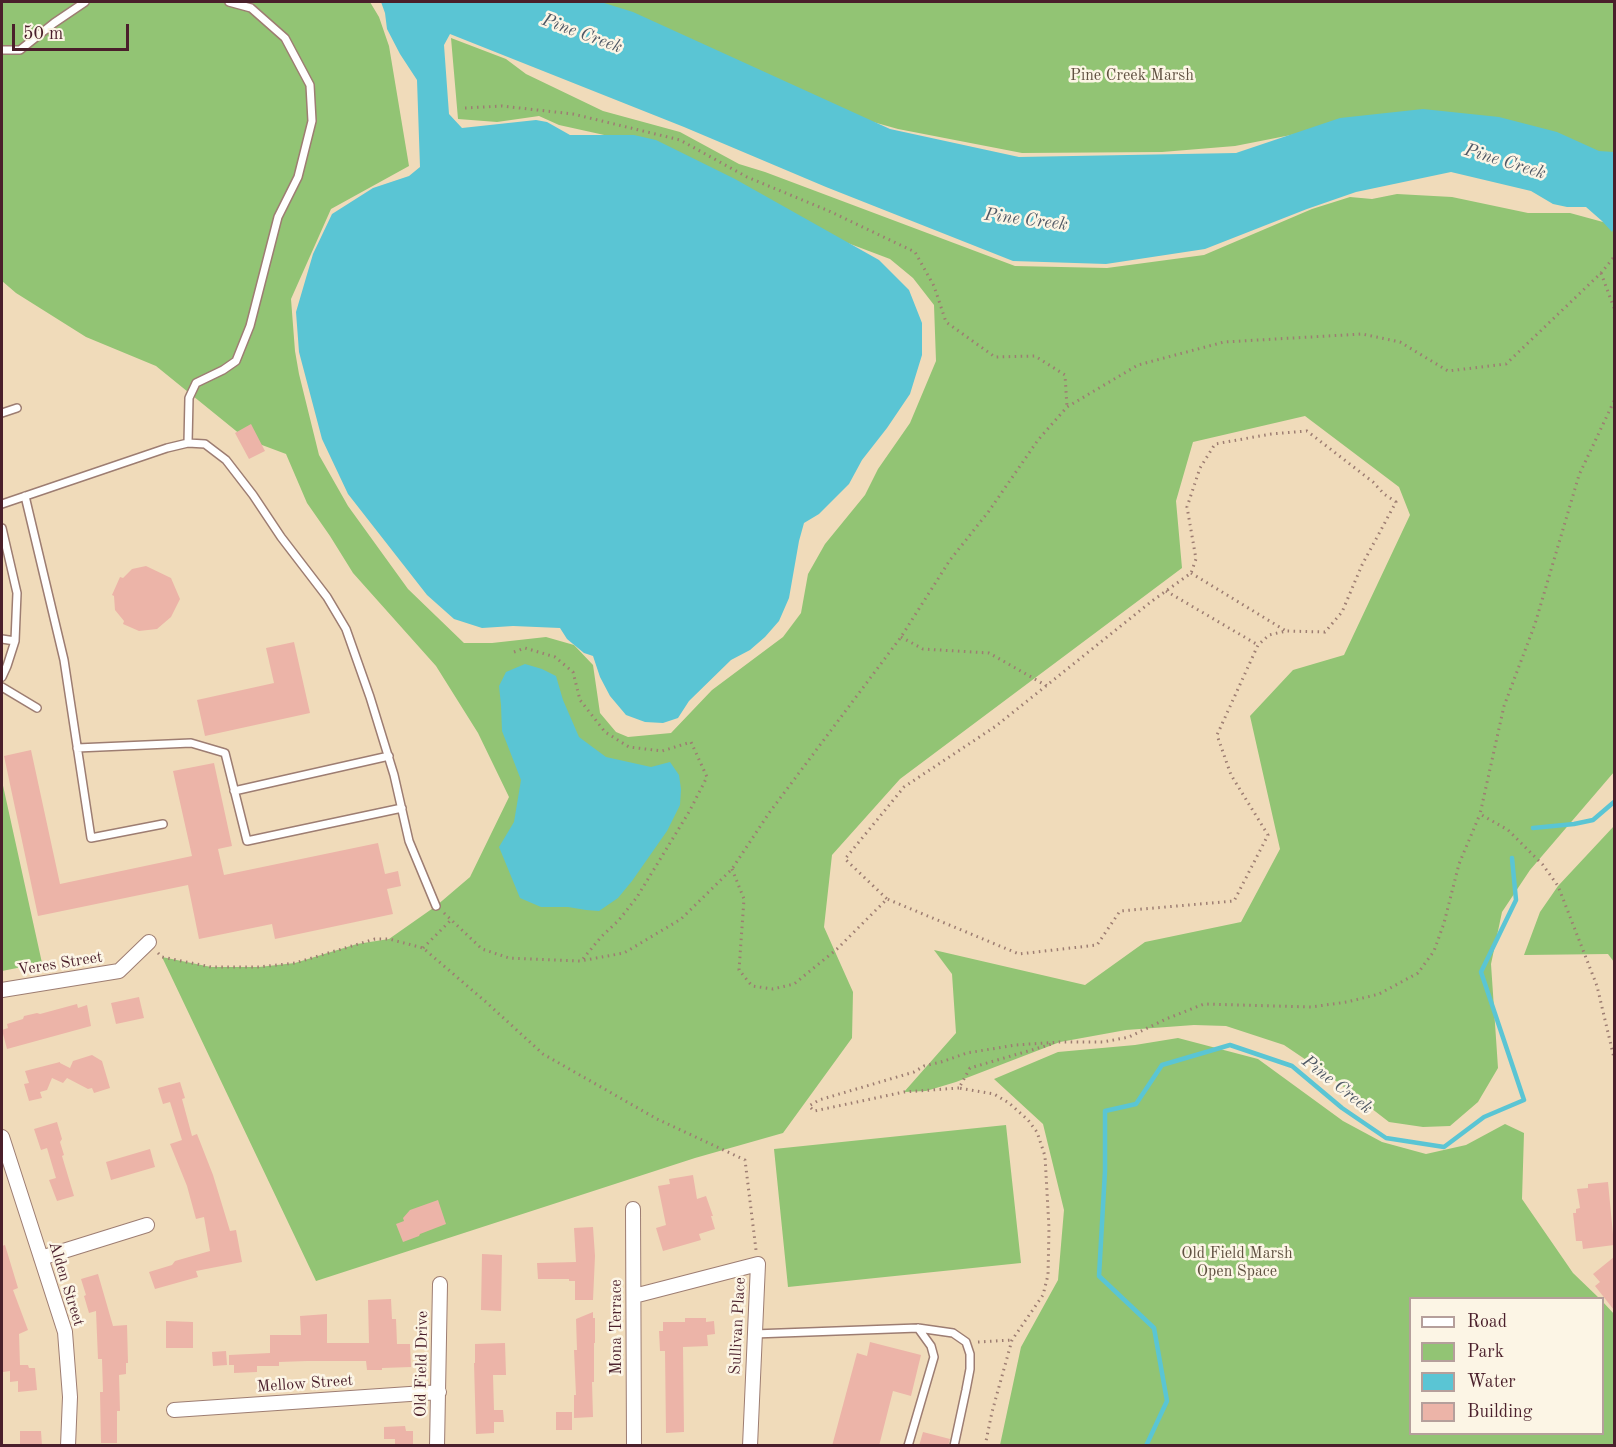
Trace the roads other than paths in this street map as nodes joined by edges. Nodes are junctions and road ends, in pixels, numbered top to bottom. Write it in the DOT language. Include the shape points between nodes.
graph roads {
  1 [pos="85,2"];
  2 [pos="229,2"];
  3 [pos="2,50"];
  4 [pos="17,408"];
  5 [pos="2,413"];
  6 [pos="188,443"];
  7 [pos="25,496"];
  8 [pos="2,504"];
  9 [pos="2,528"];
  10 [pos="2,639"];
  11 [pos="15,641"];
  12 [pos="2,678"];
  13 [pos="2,687"];
  14 [pos="37,708"];
  15 [pos="77,748"];
  16 [pos="389,756"];
  17 [pos="234,790"];
  18 [pos="402,808"];
  19 [pos="163,824"];
  20 [pos="436,906"];
  21 [pos="149,942"];
  22 [pos="2,990"];
  23 [pos="2,1137"];
  24 [pos="633,1209"];
  25 [pos="147,1225"];
  26 [pos="41,1258"];
  27 [pos="440,1284"];
  28 [pos="634,1296"];
  29 [pos="918,1328"];
  30 [pos="754,1334"];
  31 [pos="439,1392"];
  32 [pos="174,1410"];
  33 [pos="68,1446"];
  34 [pos="437,1446"];
  35 [pos="634,1446"];
  36 [pos="750,1446"];
  37 [pos="908,1446"];
  38 [pos="954,1446"];
  1 -- 3 [label="lane" via="20,50"];
  2 -- 6 [label="lane" via="251,8 285,38 310,85 312,121 298,177 278,217 250,326 236,361 196,382 189,399"];
  4 -- 5 [label="lane"];
  6 -- 7 [label="lane"];
  6 -- 16 [label="lane" via="205,444 226,460 327,597 346,629"];
  7 -- 8 [label="lane"];
  7 -- 15 [label="lane" via="64,660"];
  9 -- 11 [label="lane" via="17,593"];
  10 -- 11 [label="lane"];
  11 -- 12 [label="lane"];
  13 -- 14 [label="lane"];
  15 -- 17 [label="lane" via="190,743 225,753"];
  15 -- 19 [label="lane" via="91,838"];
  16 -- 17 [label="lane"];
  16 -- 18 [label="lane"];
  17 -- 18 [label="lane" via="247,841"];
  18 -- 20 [label="lane" via="409,841"];
  21 -- 22 [label="street, Veres Street" via="119,971"];
  23 -- 26 [label="street, Alden Street"];
  24 -- 28 [label="street, Mona Terrace"];
  25 -- 26 [label="street"];
  26 -- 33 [label="street, Alden Street" via="65,1332 70,1396"];
  27 -- 31 [label="street, Old Field Drive"];
  28 -- 30 [label="street, Sullivan Place" via="758,1264"];
  28 -- 35 [label="street, Mona Terrace"];
  29 -- 30 [label="lane"];
  29 -- 37 [label="lane" via="934,1357"];
  29 -- 38 [label="lane" via="953,1333 966,1342 970,1354"];
  30 -- 36 [label="street, Sullivan Place"];
  31 -- 32 [label="street, Mellow Street"];
  31 -- 34 [label="street, Old Field Drive"];
}
